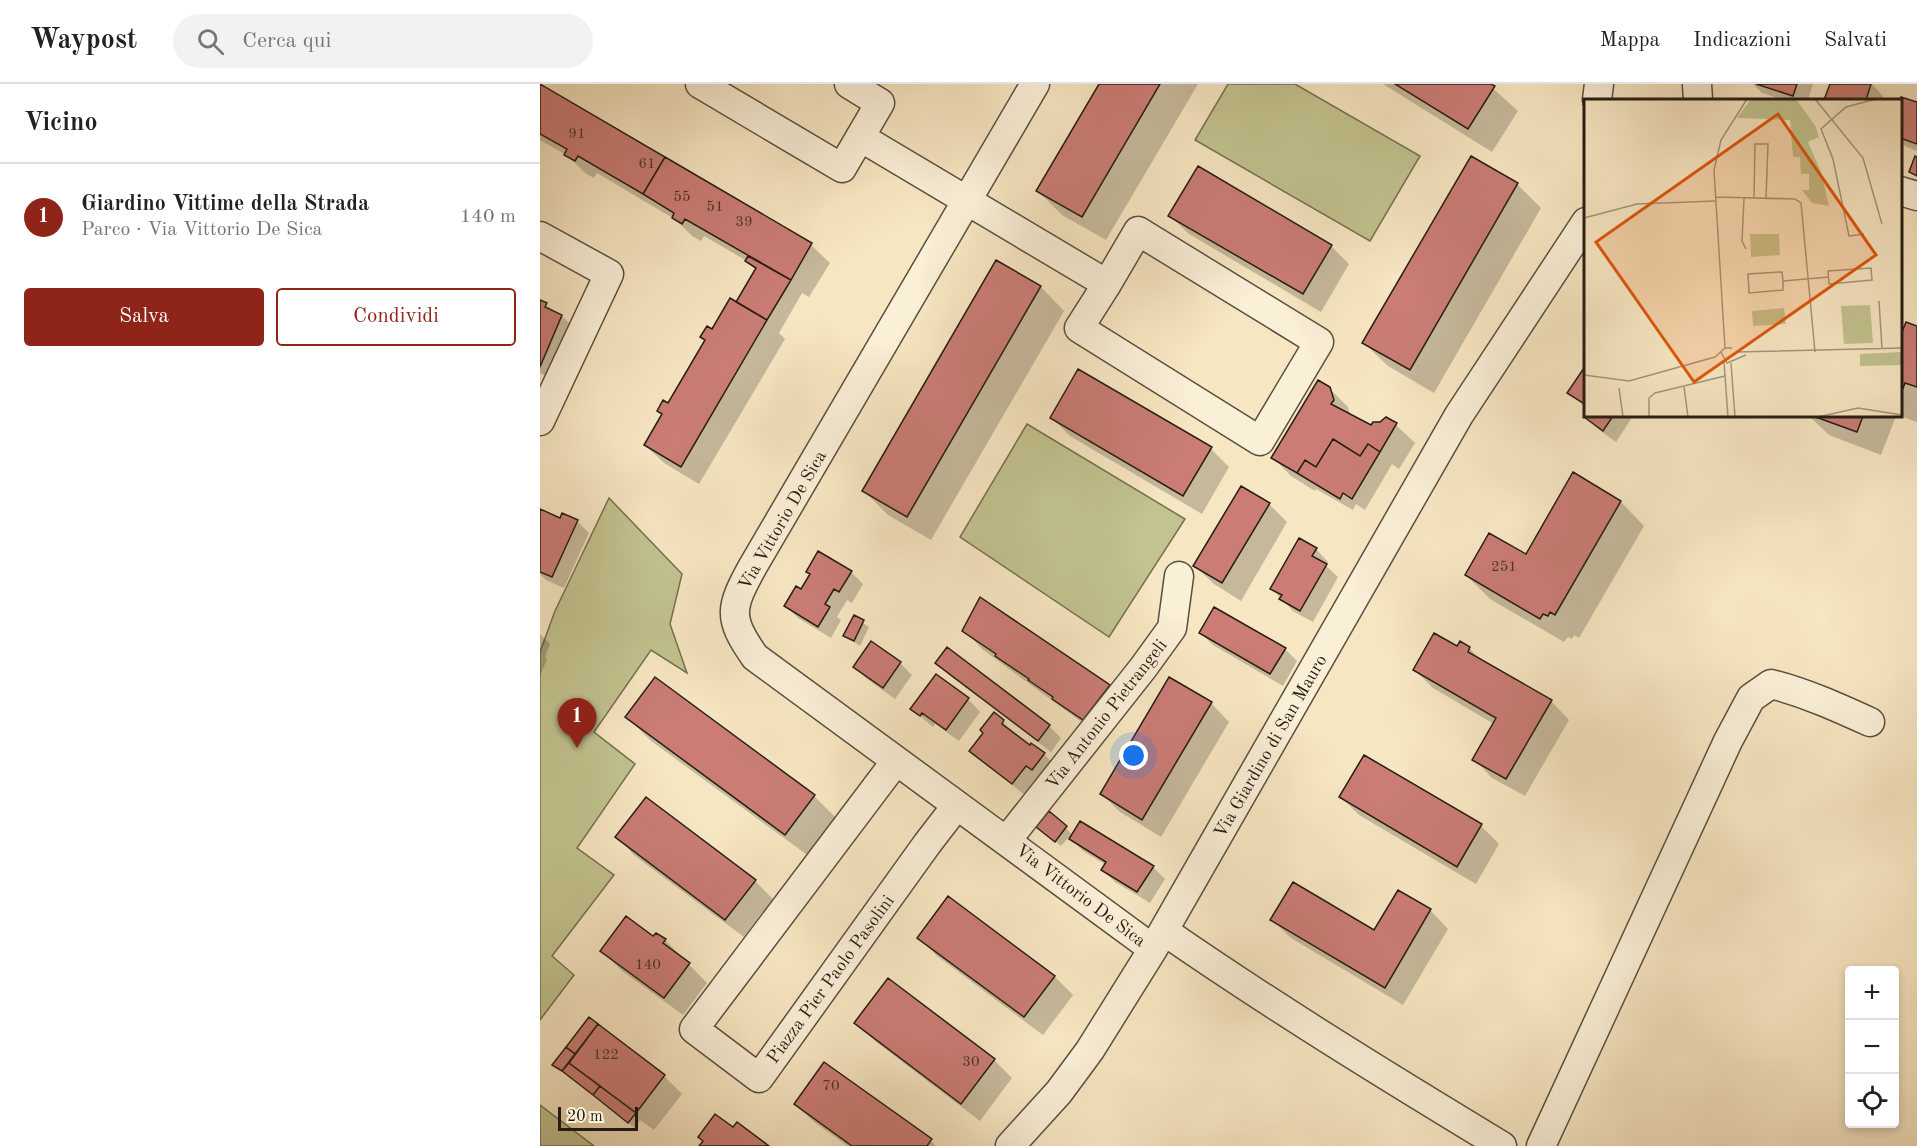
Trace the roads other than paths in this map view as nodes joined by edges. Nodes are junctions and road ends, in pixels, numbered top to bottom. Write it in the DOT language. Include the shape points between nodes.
graph roads {
  1 [pos="700,84"];
  2 [pos="849,84"];
  3 [pos="1035,84"];
  4 [pos="1697,84"];
  5 [pos="1698,99"];
  6 [pos="860,137"];
  7 [pos="1902,192"];
  8 [pos="1917,196"];
  9 [pos="966,200"];
  10 [pos="1584,225"];
  11 [pos="540,236"];
  12 [pos="1107,284"];
  13 [pos="540,421"];
  14 [pos="1179,576"];
  15 [pos="1870,722"];
  16 [pos="896,761"];
  17 [pos="957,805"];
  18 [pos="1007,840"];
  19 [pos="1159,940"];
  20 [pos="1011,1146"];
  21 [pos="1502,1146"];
  22 [pos="1541,1146"];
  1 -- 6 [label="street" via="842,168"];
  2 -- 6 [label="street" via="880,103"];
  3 -- 9 [label="street, Via Vittorio De Sica"];
  4 -- 5 [label="street"];
  6 -- 9 [label="street"];
  7 -- 8 [label="street"];
  9 -- 12 [label="street"];
  9 -- 16 [label="street, Via Vittorio De Sica" via="753,566 734,613 740,634 755,657"];
  10 -- 19 [label="street, Via Giardino di San Mauro" via="1459,415"];
  11 -- 13 [label="street" via="609,274"];
  12 -- 12 [label="street" via="1079,328 1260,441 1319,342 1138,231"];
  14 -- 18 [label="street, Via Antonio Pietrangeli" via="1172,628"];
  15 -- 22 [label="street" via="1814,697 1771,684 1751,698"];
  16 -- 17 [label="street, Via Vittorio De Sica"];
  16 -- 17 [label="street, Piazza Pier Paolo Pasolini" via="694,1029 759,1078"];
  17 -- 18 [label="street, Via Vittorio De Sica"];
  18 -- 19 [label="street, Via Vittorio De Sica"];
  19 -- 20 [label="street, Via Giardino di San Mauro" via="1090,1050"];
  19 -- 21 [label="street" via="1213,964"];
}
